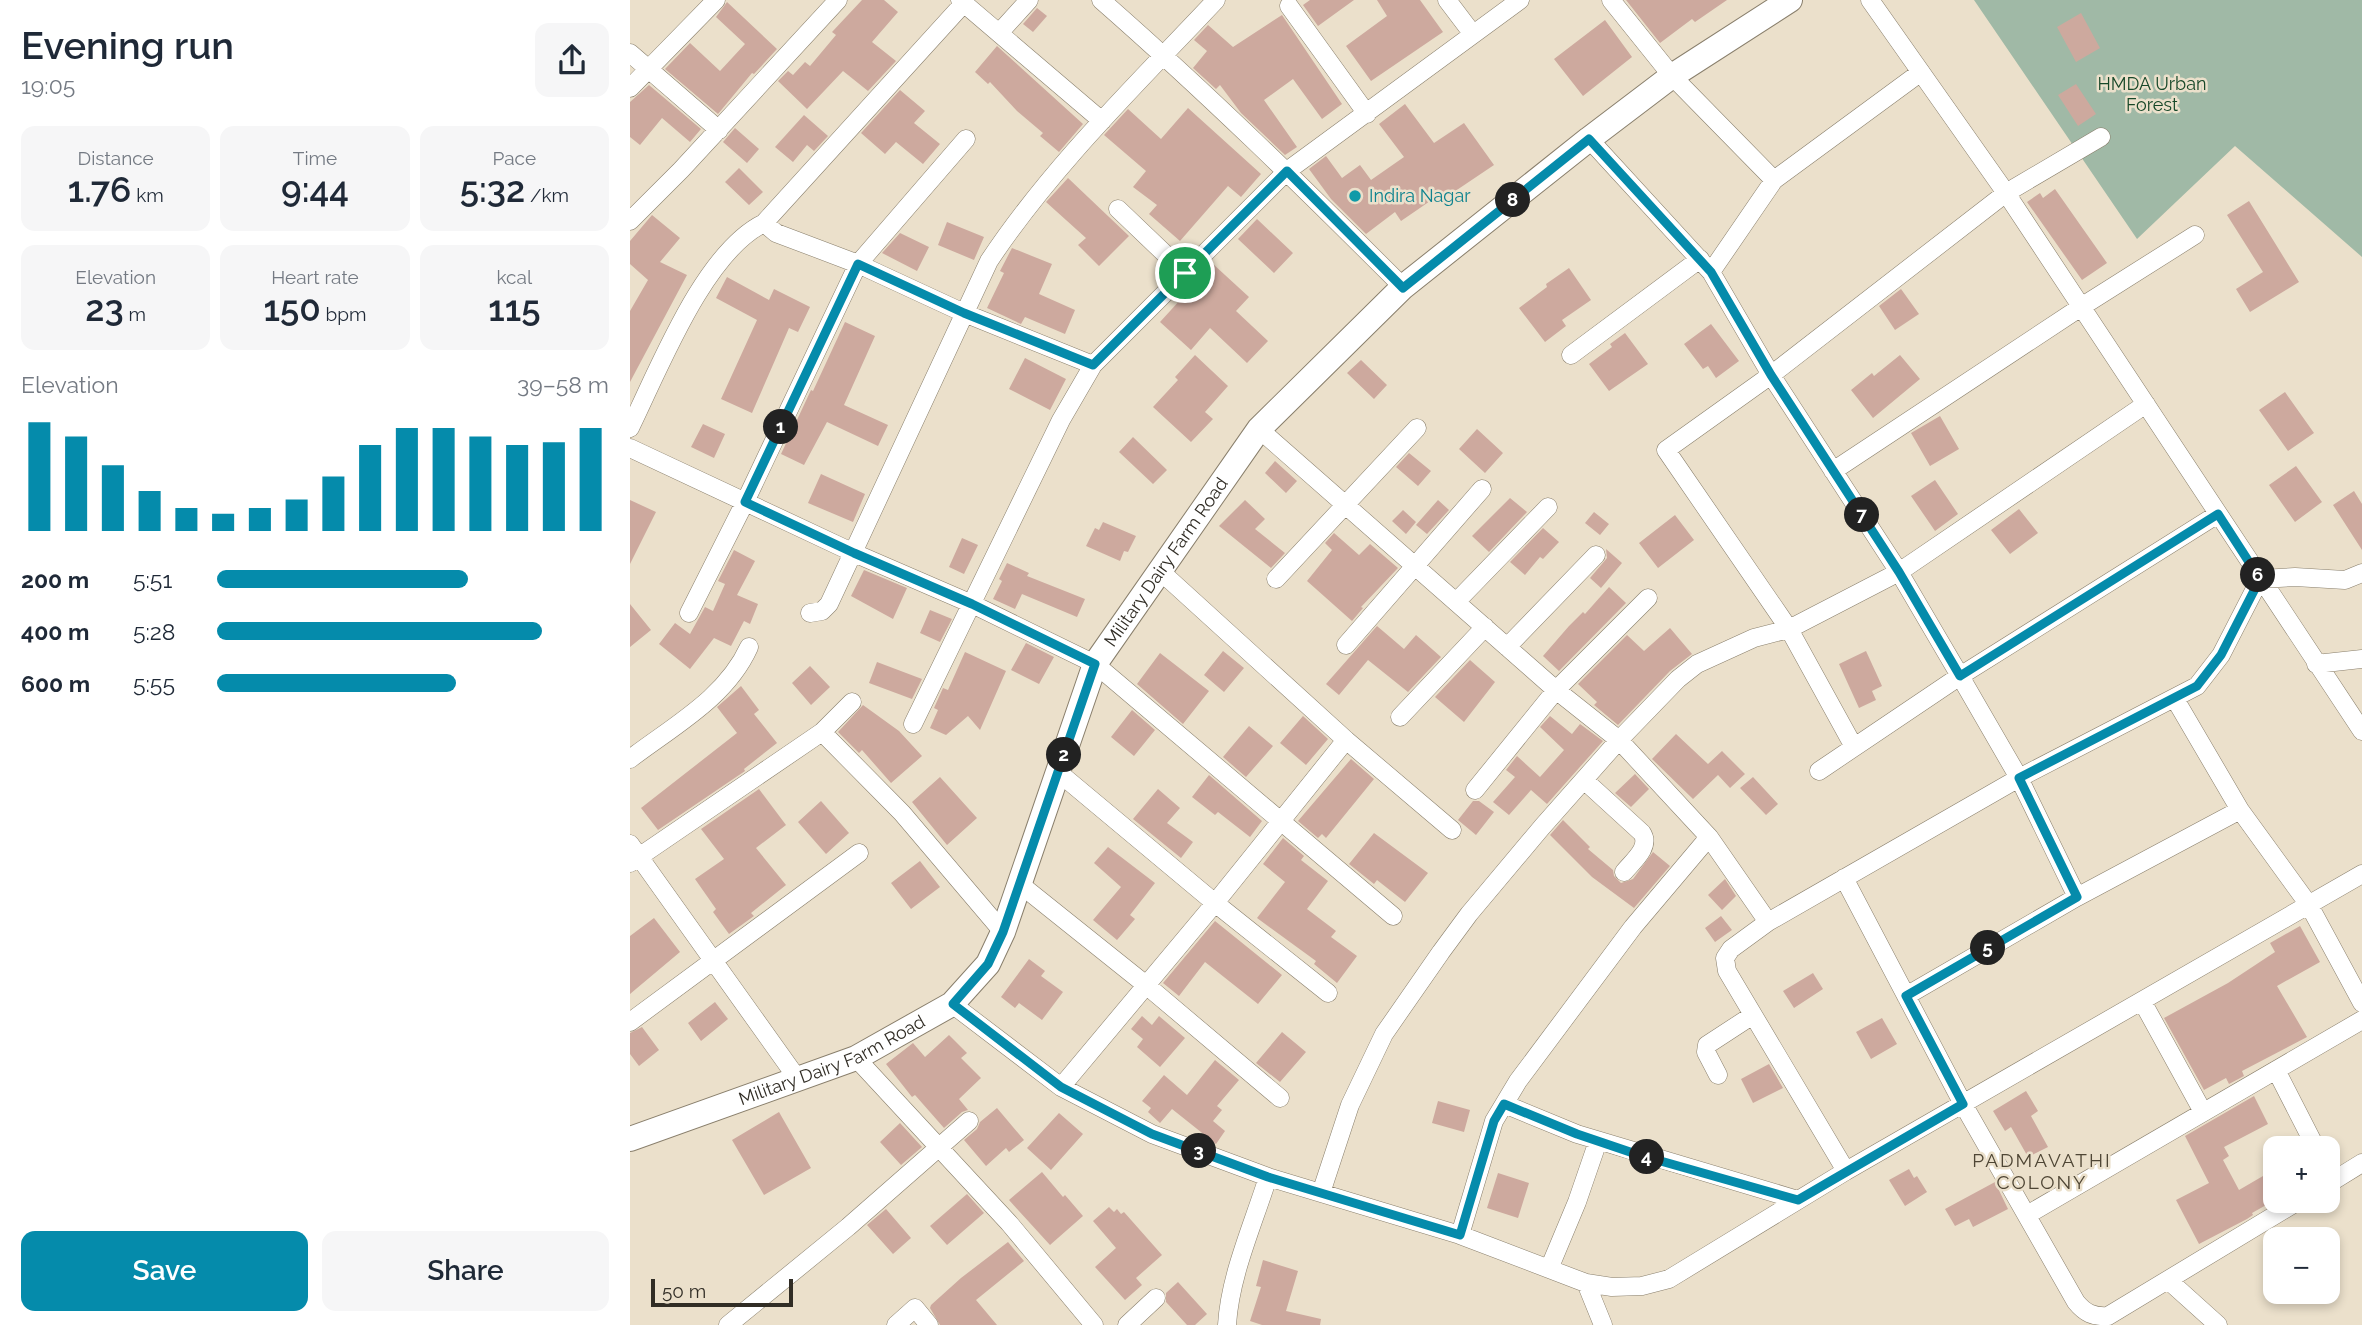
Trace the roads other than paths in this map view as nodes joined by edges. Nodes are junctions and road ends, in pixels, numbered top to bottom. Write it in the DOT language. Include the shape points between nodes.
graph roads {
  1 [pos="838,0"];
  2 [pos="1030,0"];
  3 [pos="1101,0"];
  4 [pos="1216,0"];
  5 [pos="1447,0"];
  6 [pos="1520,0"];
  7 [pos="1611,0"];
  8 [pos="1790,0"];
  9 [pos="1870,0"];
  10 [pos="962,1"];
  11 [pos="707,3"];
  12 [pos="1289,6"];
  13 [pos="1000,32"];
  14 [pos="1472,33"];
  15 [pos="630,53"];
  16 [pos="1164,55"];
  17 [pos="648,70"];
  18 [pos="1921,72"];
  19 [pos="1672,76"];
  20 [pos="630,88"];
  21 [pos="1367,114"];
  22 [pos="1102,121"];
  23 [pos="719,130"];
  24 [pos="2101,137"];
  25 [pos="966,139"];
  26 [pos="1589,139"];
  27 [pos="1287,171"];
  28 [pos="1774,180"];
  29 [pos="2006,193"];
  30 [pos="1118,209"];
  31 [pos="630,221"];
  32 [pos="764,223"];
  33 [pos="2195,235"];
  34 [pos="858,264"];
  35 [pos="1705,266"];
  36 [pos="1185,273"];
  37 [pos="1403,288"];
  38 [pos="2081,307"];
  39 [pos="964,313"];
  40 [pos="1571,355"];
  41 [pos="1093,365"];
  42 [pos="1771,375"];
  43 [pos="2146,404"];
  44 [pos="630,428"];
  45 [pos="1417,428"];
  46 [pos="1259,429"];
  47 [pos="630,448"];
  48 [pos="1833,471"];
  49 [pos="1482,489"];
  50 [pos="745,502"];
  51 [pos="1346,505"];
  52 [pos="1548,507"];
  53 [pos="2218,514"];
  54 [pos="854,553"];
  55 [pos="1596,555"];
  56 [pos="1415,566"];
  57 [pos="1159,570"];
  58 [pos="1899,572"];
  59 [pos="2362,573"];
  60 [pos="1276,579"];
  61 [pos="2260,579"];
  62 [pos="1648,598"];
  63 [pos="1456,602"];
  64 [pos="972,604"];
  65 [pos="689,613"];
  66 [pos="810,613"];
  67 [pos="1485,627"];
  68 [pos="1789,629"];
  69 [pos="1346,645"];
  70 [pos="749,647"];
  71 [pos="1507,647"];
  72 [pos="2362,659"];
  73 [pos="1095,664"];
  74 [pos="2316,664"];
  75 [pos="1960,676"];
  76 [pos="1556,690"];
  77 [pos="2175,699"];
  78 [pos="852,702"];
  79 [pos="1400,717"];
  80 [pos="913,724"];
  81 [pos="2362,731"];
  82 [pos="822,732"];
  83 [pos="1346,740"];
  84 [pos="1619,740"];
  85 [pos="1854,747"];
  86 [pos="630,759"];
  87 [pos="1819,771"];
  88 [pos="1058,772"];
  89 [pos="2019,778"];
  90 [pos="1584,779"];
  91 [pos="1475,790"];
  92 [pos="2240,810"];
  93 [pos="1282,821"];
  94 [pos="1452,830"];
  95 [pos="1709,837"];
  96 [pos="859,853"];
  97 [pos="633,854"];
  98 [pos="1624,872"];
  99 [pos="2362,874"];
  100 [pos="1843,878"];
  101 [pos="1021,885"];
  102 [pos="2077,897"];
  103 [pos="1215,904"];
  104 [pos="2309,905"];
  105 [pos="1394,916"];
  106 [pos="1768,922"];
  107 [pos="1003,932"];
  108 [pos="715,960"];
  109 [pos="1146,985"];
  110 [pos="1328,993"];
  111 [pos="1906,996"];
  112 [pos="2142,1001"];
  113 [pos="2362,1003"];
  114 [pos="953,1004"];
  115 [pos="1753,1015"];
  116 [pos="2362,1020"];
  117 [pos="630,1022"];
  118 [pos="856,1058"];
  119 [pos="2276,1070"];
  120 [pos="1718,1076"];
  121 [pos="797,1078"];
  122 [pos="1061,1087"];
  123 [pos="1280,1098"];
  124 [pos="1504,1104"];
  125 [pos="1963,1104"];
  126 [pos="2203,1112"];
  127 [pos="969,1121"];
  128 [pos="2310,1136"];
  129 [pos="630,1139"];
  130 [pos="1598,1141"];
  131 [pos="939,1147"];
  132 [pos="2362,1163"];
  133 [pos="1846,1171"];
  134 [pos="2340,1173"];
  135 [pos="1268,1177"];
  136 [pos="1321,1193"];
  137 [pos="1798,1200"];
  138 [pos="2279,1213"];
  139 [pos="2027,1215"];
  140 [pos="1460,1235"];
  141 [pos="1549,1269"];
  142 [pos="2168,1280"];
  143 [pos="1586,1283"];
  144 [pos="1156,1298"];
  145 [pos="728,1325"];
  146 [pos="896,1325"];
  147 [pos="929,1325"];
  148 [pos="1094,1325"];
  149 [pos="1127,1325"];
  150 [pos="1227,1325"];
  151 [pos="1603,1325"];
  152 [pos="2218,1325"];
  1 -- 23 [label="street"];
  2 -- 13 [label="street"];
  3 -- 16 [label="street"];
  4 -- 16 [label="street"];
  5 -- 14 [label="street"];
  6 -- 14 [label="street"];
  7 -- 19 [label="street"];
  8 -- 19 [label="main road, Military Dairy Farm Road"];
  9 -- 18 [label="street"];
  10 -- 13 [label="street"];
  10 -- 32 [label="street"];
  11 -- 17 [label="street"];
  12 -- 21 [label="street"];
  13 -- 22 [label="street"];
  14 -- 21 [label="street"];
  15 -- 17 [label="street"];
  16 -- 22 [label="street"];
  16 -- 27 [label="street"];
  17 -- 20 [label="street"];
  17 -- 23 [label="street"];
  18 -- 28 [label="street"];
  18 -- 29 [label="street"];
  19 -- 26 [label="main road, Military Dairy Farm Road"];
  19 -- 28 [label="street"];
  21 -- 27 [label="street"];
  22 -- 39 [label="street" via="1007,234"];
  23 -- 31 [label="street"];
  24 -- 29 [label="street"];
  25 -- 34 [label="street"];
  26 -- 35 [label="street"];
  26 -- 37 [label="main road, Military Dairy Farm Road"];
  27 -- 36 [label="street"];
  27 -- 37 [label="street"];
  28 -- 35 [label="street"];
  29 -- 38 [label="street"];
  29 -- 42 [label="street"];
  30 -- 36 [label="street"];
  32 -- 34 [label="street" via="776,233"];
  32 -- 44 [label="street" via="746,233 705,280"];
  33 -- 38 [label="street"];
  34 -- 39 [label="street"];
  34 -- 50 [label="street"];
  35 -- 40 [label="street"];
  35 -- 42 [label="street"];
  36 -- 41 [label="street"];
  37 -- 46 [label="main road, Military Dairy Farm Road"];
  38 -- 43 [label="street"];
  38 -- 48 [label="street"];
  39 -- 41 [label="street"];
  39 -- 54 [label="street"];
  41 -- 64 [label="street" via="1060,420"];
  42 -- 48 [label="street"];
  42 -- 68 [label="street" via="1666,450"];
  43 -- 53 [label="street"];
  43 -- 58 [label="street"];
  45 -- 51 [label="street"];
  46 -- 51 [label="street"];
  46 -- 57 [label="main road, Military Dairy Farm Road"];
  47 -- 50 [label="street"];
  48 -- 58 [label="street"];
  49 -- 56 [label="street"];
  50 -- 54 [label="street"];
  50 -- 65 [label="street"];
  51 -- 56 [label="street"];
  51 -- 60 [label="street"];
  52 -- 63 [label="street"];
  53 -- 61 [label="street"];
  53 -- 75 [label="street"];
  54 -- 64 [label="street"];
  54 -- 66 [label="street" via="829,604"];
  55 -- 71 [label="street"];
  56 -- 63 [label="street"];
  56 -- 69 [label="street"];
  57 -- 73 [label="main road, Military Dairy Farm Road"];
  57 -- 83 [label="street"];
  58 -- 68 [label="street"];
  58 -- 75 [label="street"];
  59 -- 61 [label="street" via="2345,580"];
  61 -- 74 [label="street"];
  61 -- 77 [label="street" via="2221,655 2197,686"];
  62 -- 76 [label="street"];
  63 -- 67 [label="street"];
  64 -- 73 [label="street"];
  64 -- 80 [label="street"];
  67 -- 71 [label="street"];
  67 -- 79 [label="street"];
  68 -- 84 [label="street" via="1754,638 1698,664"];
  68 -- 85 [label="street"];
  70 -- 86 [label="street" via="729,683"];
  71 -- 76 [label="street"];
  72 -- 74 [label="street"];
  73 -- 88 [label="main road, Military Dairy Farm Road"];
  73 -- 93 [label="street"];
  74 -- 81 [label="street"];
  75 -- 85 [label="street"];
  75 -- 89 [label="street"];
  76 -- 84 [label="street"];
  76 -- 91 [label="street"];
  77 -- 89 [label="street"];
  77 -- 92 [label="street"];
  78 -- 82 [label="street"];
  82 -- 97 [label="street"];
  82 -- 107 [label="street" via="902,813"];
  83 -- 93 [label="street"];
  83 -- 94 [label="street"];
  84 -- 90 [label="street"];
  84 -- 95 [label="street"];
  85 -- 87 [label="street"];
  88 -- 101 [label="main road, Military Dairy Farm Road"];
  88 -- 103 [label="street"];
  89 -- 100 [label="street"];
  89 -- 102 [label="street"];
  90 -- 98 [label="street" via="1646,839"];
  90 -- 136 [label="street" via="1469,914 1384,1034 1350,1105"];
  92 -- 102 [label="street"];
  92 -- 104 [label="street"];
  93 -- 103 [label="street"];
  93 -- 105 [label="street"];
  95 -- 106 [label="street"];
  95 -- 124 [label="street" via="1633,927"];
  96 -- 108 [label="street"];
  97 -- 108 [label="street"];
  99 -- 104 [label="street"];
  100 -- 106 [label="street"];
  100 -- 111 [label="street"];
  101 -- 107 [label="main road, Military Dairy Farm Road"];
  101 -- 109 [label="street"];
  102 -- 111 [label="street"];
  103 -- 109 [label="street"];
  103 -- 110 [label="street"];
  104 -- 112 [label="street"];
  104 -- 113 [label="street"];
  106 -- 115 [label="street" via="1725,958 1727,971"];
  107 -- 114 [label="main road, Military Dairy Farm Road" via="988,964"];
  108 -- 117 [label="street"];
  108 -- 121 [label="street"];
  109 -- 122 [label="street"];
  109 -- 123 [label="street"];
  111 -- 125 [label="street"];
  112 -- 125 [label="street"];
  112 -- 126 [label="street"];
  114 -- 118 [label="main road, Military Dairy Farm Road"];
  114 -- 122 [label="street"];
  115 -- 120 [label="street" via="1707,1045"];
  115 -- 133 [label="street"];
  116 -- 119 [label="street"];
  118 -- 121 [label="main road, Military Dairy Farm Road"];
  118 -- 131 [label="street"];
  119 -- 126 [label="street"];
  119 -- 128 [label="street"];
  121 -- 129 [label="main road, Military Dairy Farm Road"];
  122 -- 135 [label="street" via="1152,1134"];
  124 -- 130 [label="street"];
  124 -- 140 [label="street" via="1494,1121"];
  125 -- 133 [label="street"];
  125 -- 139 [label="street"];
  126 -- 139 [label="street"];
  127 -- 131 [label="street"];
  130 -- 137 [label="street"];
  130 -- 141 [label="street"];
  131 -- 145 [label="street"];
  131 -- 148 [label="street"];
  132 -- 134 [label="street"];
  133 -- 137 [label="street"];
  135 -- 136 [label="street"];
  135 -- 150 [label="street" via="1237,1271"];
  136 -- 140 [label="street"];
  137 -- 143 [label="street" via="1669,1279 1642,1286"];
  138 -- 142 [label="street"];
  139 -- 142 [label="street" via="2076,1302 2096,1317 2108,1316"];
  140 -- 141 [label="street"];
  141 -- 143 [label="street"];
  142 -- 152 [label="street"];
  143 -- 151 [label="street"];
  144 -- 149 [label="street"];
  146 -- 147 [label="street" via="915,1308"];
}
